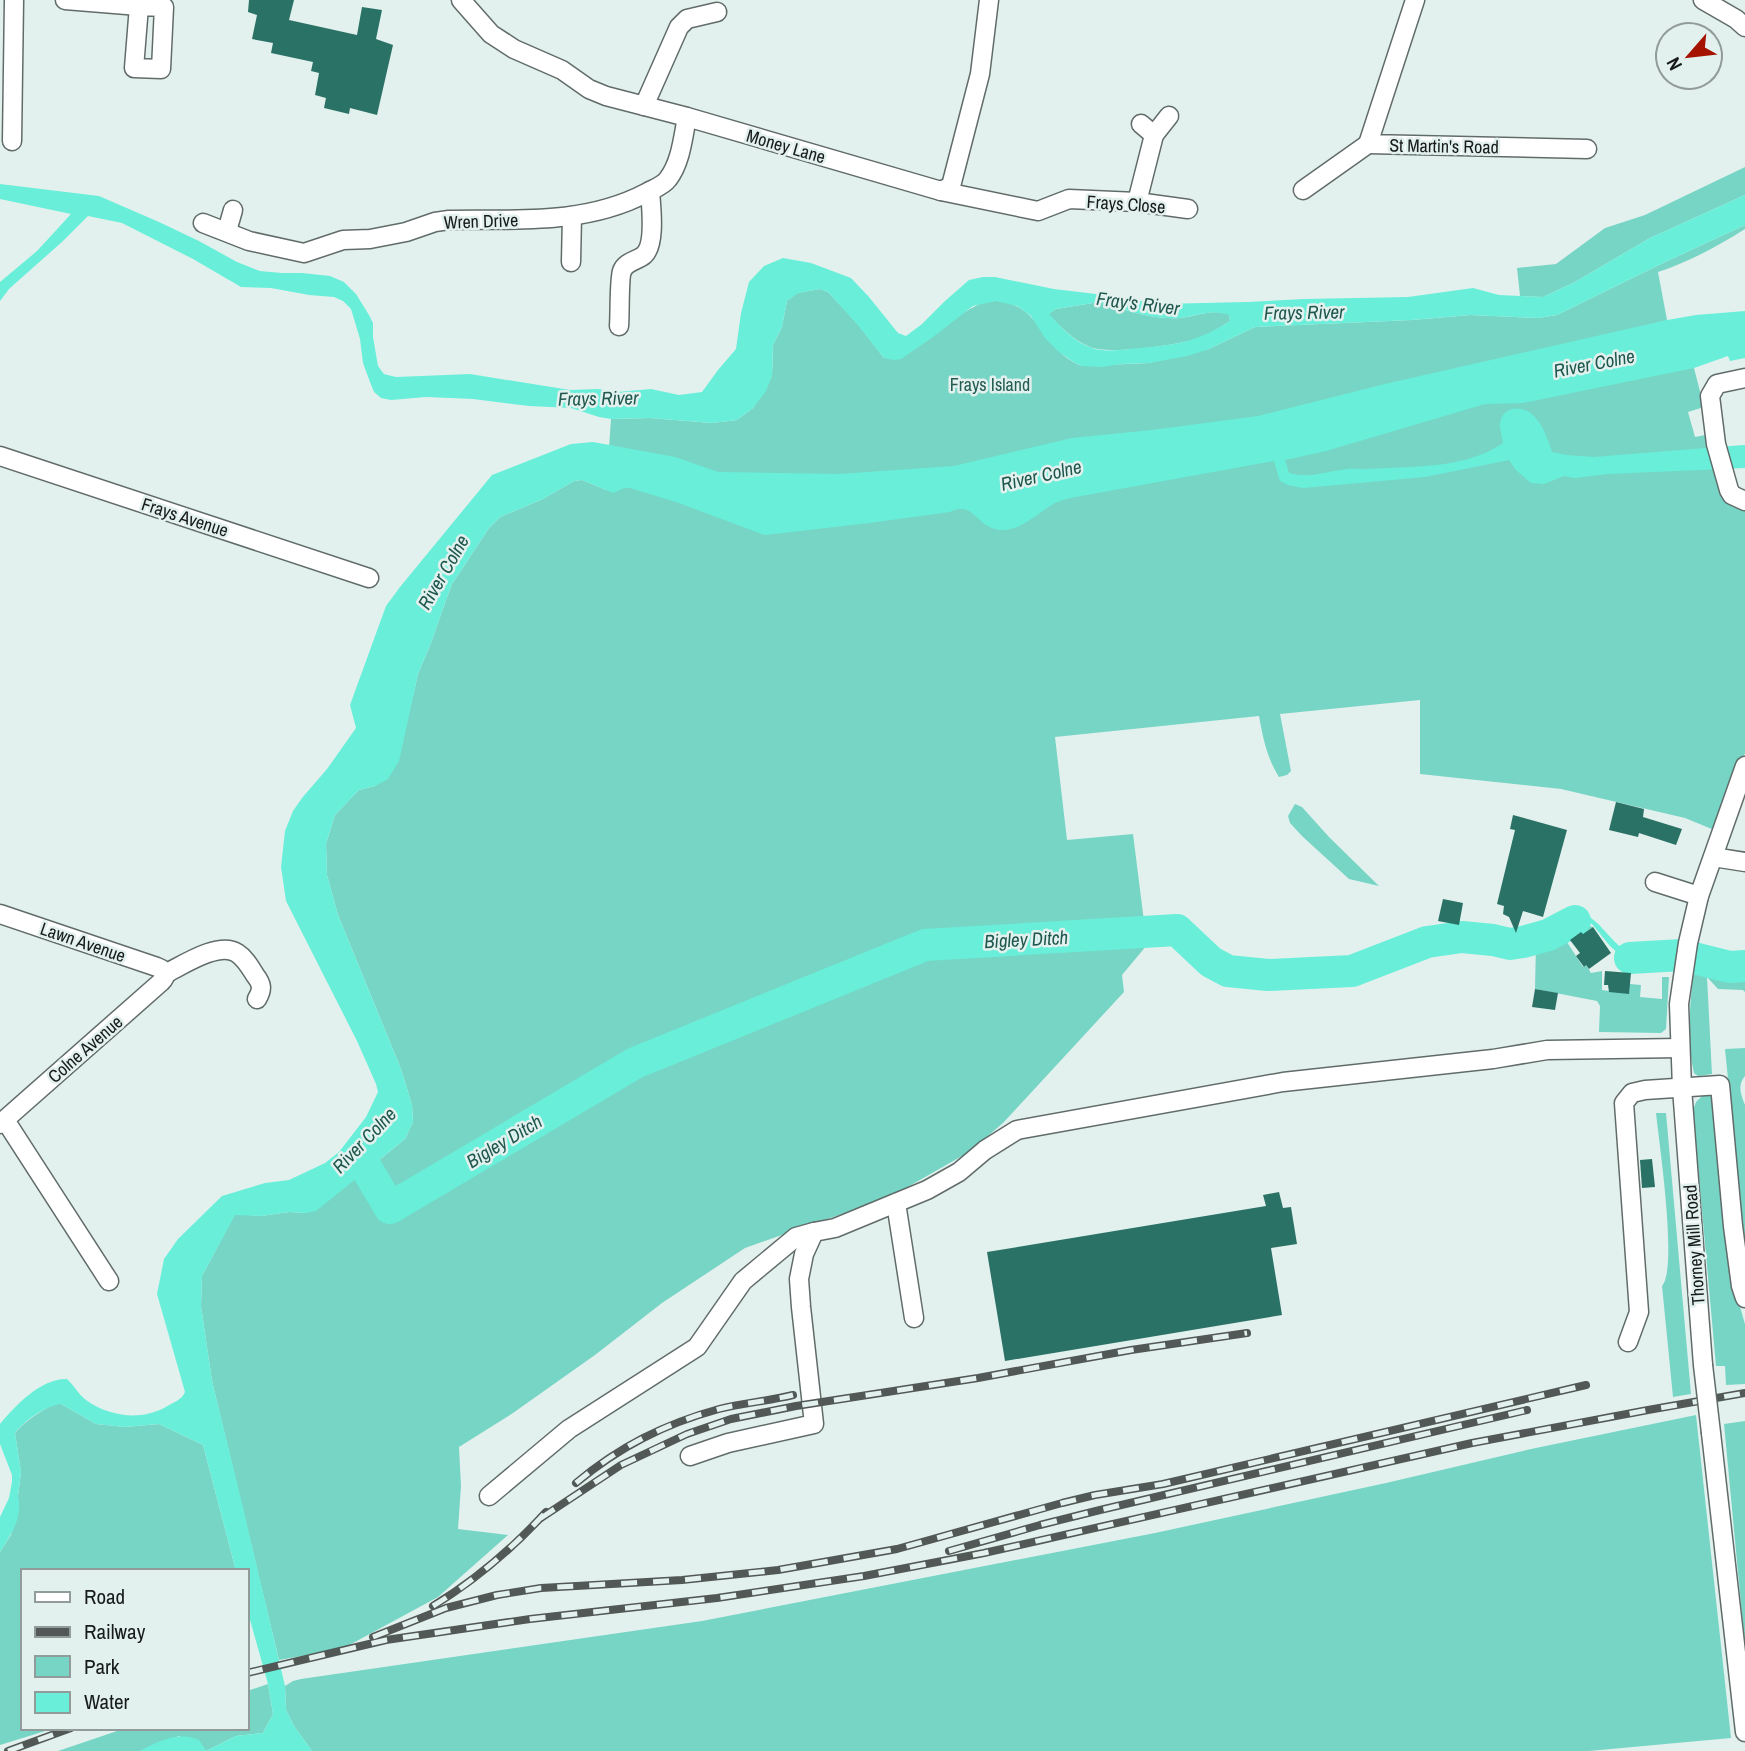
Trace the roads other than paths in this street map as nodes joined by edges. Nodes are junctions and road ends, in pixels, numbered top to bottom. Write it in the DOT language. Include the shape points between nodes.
graph roads {
  1 [pos="14,0"];
  2 [pos="65,0"];
  3 [pos="461,0"];
  4 [pos="989,0"];
  5 [pos="1415,0"];
  6 [pos="1703,0"];
  7 [pos="144,3"];
  8 [pos="1722,5"];
  9 [pos="717,12"];
  10 [pos="1745,27"];
  11 [pos="644,106"];
  12 [pos="1169,116"];
  13 [pos="687,117"];
  14 [pos="12,141"];
  15 [pos="1368,144"];
  16 [pos="1587,149"];
  17 [pos="1303,190"];
  18 [pos="650,191"];
  19 [pos="941,191"];
  20 [pos="1137,202"];
  21 [pos="1188,209"];
  22 [pos="233,210"];
  23 [pos="572,216"];
  24 [pos="203,223"];
  25 [pos="227,231"];
  26 [pos="571,262"];
  27 [pos="619,326"];
  28 [pos="1745,378"];
  29 [pos="0,456"];
  30 [pos="1745,500"];
  31 [pos="369,579"];
  32 [pos="1745,766"];
  33 [pos="1713,857"];
  34 [pos="1745,862"];
  35 [pos="1655,882"];
  36 [pos="1699,895"];
  37 [pos="0,914"];
  38 [pos="165,973"];
  39 [pos="257,999"];
  40 [pos="1680,1048"];
  41 [pos="1682,1088"];
  42 [pos="2,1122"];
  43 [pos="896,1203"];
  44 [pos="814,1232"];
  45 [pos="108,1281"];
  46 [pos="1745,1298"];
  47 [pos="914,1318"];
  48 [pos="1628,1342"];
  49 [pos="690,1456"];
  50 [pos="489,1496"];
  51 [pos="1742,1685"];
  52 [pos="1745,1732"];
  1 -- 14 [label="street"];
  2 -- 7 [label="street"];
  3 -- 11 [label="street, Money Lane" via="491,34 514,49 562,70 589,89"];
  4 -- 19 [label="street" via="980,74 951,186"];
  5 -- 15 [label="street, St Martin's Road"];
  6 -- 8 [label="street"];
  8 -- 10 [label="street"];
  9 -- 11 [label="street" via="681,25"];
  11 -- 13 [label="street, Money Lane"];
  12 -- 20 [label="street" via="1148,130"];
  13 -- 18 [label="street, Wren Drive" via="676,173"];
  13 -- 19 [label="street, Money Lane"];
  15 -- 16 [label="street, St Martin's Road"];
  15 -- 17 [label="street"];
  18 -- 23 [label="street, Wren Drive" via="617,207"];
  18 -- 27 [label="street" via="649,247 622,271"];
  19 -- 20 [label="street, Frays Close" via="1038,211 1069,200"];
  20 -- 21 [label="street, Frays Close"];
  22 -- 25 [label="street"];
  23 -- 25 [label="street, Wren Drive" via="449,220 370,239 343,240 304,253 249,241"];
  23 -- 26 [label="street"];
  24 -- 25 [label="street, Wren Drive"];
  28 -- 30 [label="street" via="1717,384 1710,396 1727,482 1732,495"];
  29 -- 31 [label="street, Frays Avenue"];
  32 -- 33 [label="street, Thorney Mill Road"];
  33 -- 34 [label="street"];
  33 -- 36 [label="street, Thorney Mill Road"];
  35 -- 36 [label="street"];
  36 -- 40 [label="street, Thorney Mill Road" via="1679,1004"];
  37 -- 38 [label="street, Lawn Avenue"];
  38 -- 39 [label="street" via="209,953 234,951 261,983"];
  38 -- 42 [label="street, Colne Avenue" via="161,982"];
  40 -- 41 [label="street, Thorney Mill Road"];
  40 -- 43 [label="street" via="1547,1050 1283,1082 1017,1130 959,1172"];
  41 -- 46 [label="street" via="1720,1085 1733,1226"];
  41 -- 48 [label="street" via="1638,1091 1624,1102 1639,1312"];
  41 -- 51 [label="street, Thorney Mill Road, bridge" via="1703,1365"];
  42 -- 45 [label="street"];
  43 -- 44 [label="street"];
  43 -- 47 [label="street"];
  44 -- 49 [label="street" via="799,1279 814,1424"];
  44 -- 50 [label="street" via="796,1237 743,1281 697,1347 569,1429"];
  51 -- 52 [label="street, Thorney Mill Road"];
}
